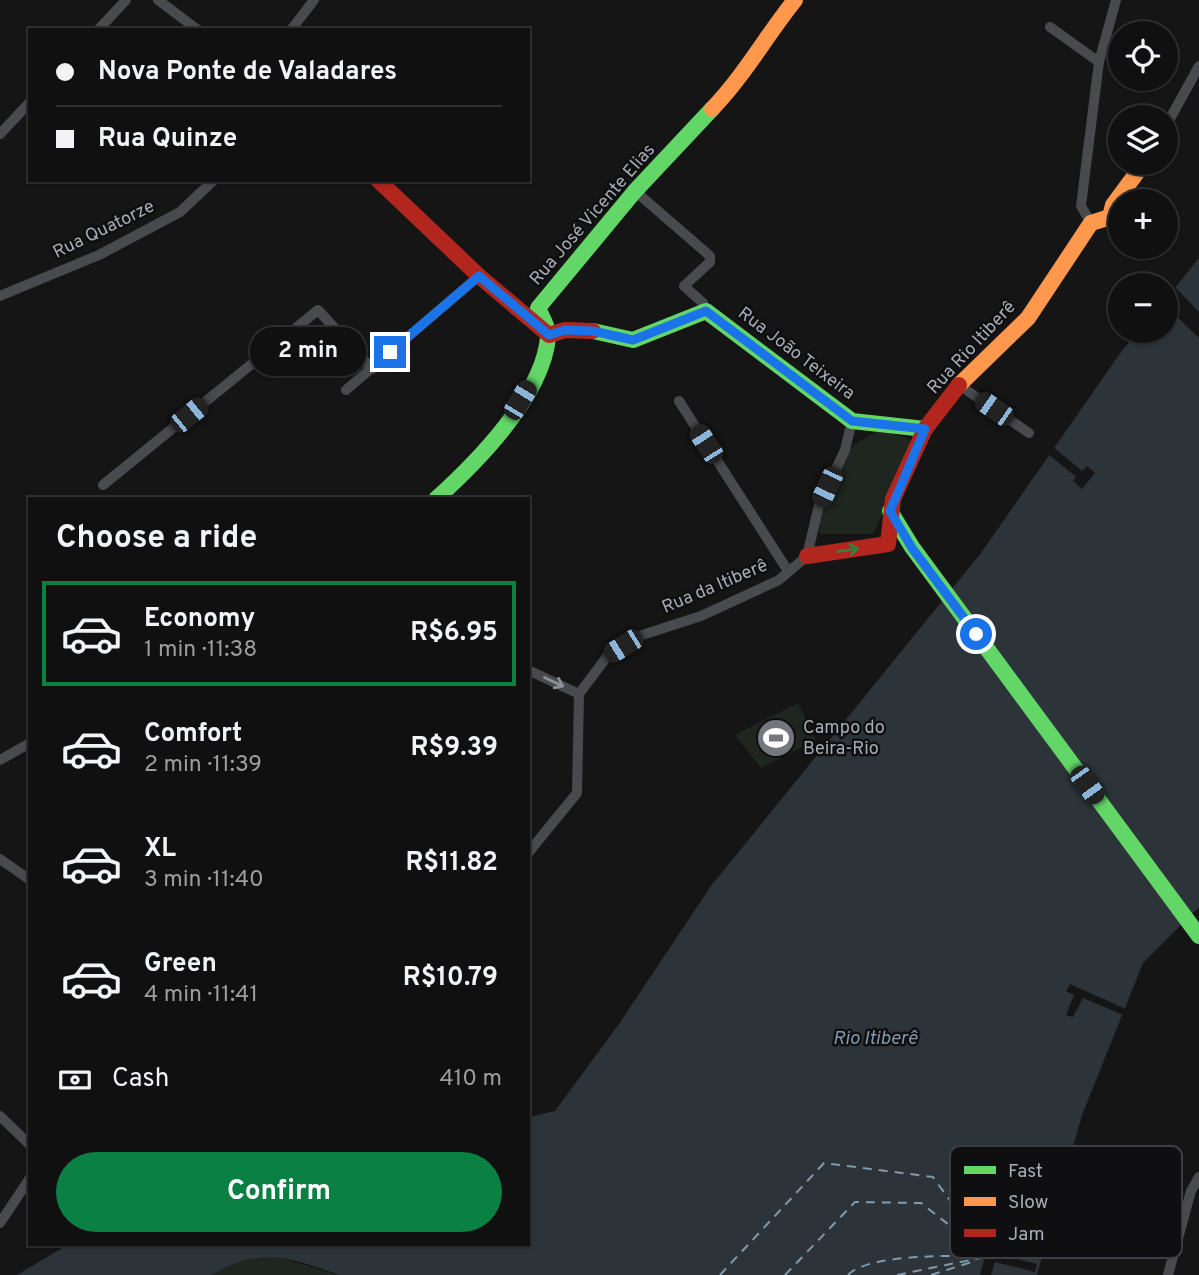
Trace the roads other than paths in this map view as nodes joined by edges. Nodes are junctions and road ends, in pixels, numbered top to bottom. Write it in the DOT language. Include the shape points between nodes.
graph roads {
  1 [pos="126,0"];
  2 [pos="158,0"];
  3 [pos="314,0"];
  4 [pos="795,0"];
  5 [pos="1116,0"];
  6 [pos="1050,27"];
  7 [pos="100,28"];
  8 [pos="195,28"];
  9 [pos="293,28"];
  10 [pos="1099,62"];
  11 [pos="1199,66"];
  12 [pos="28,104"];
  13 [pos="1178,105"];
  14 [pos="0,134"];
  15 [pos="1135,175"];
  16 [pos="212,182"];
  17 [pos="380,182"];
  18 [pos="635,191"];
  19 [pos="1091,223"];
  20 [pos="479,276"];
  21 [pos="1,294"];
  22 [pos="706,311"];
  23 [pos="549,335"];
  24 [pos="372,369"];
  25 [pos="959,385"];
  26 [pos="346,390"];
  27 [pos="679,401"];
  28 [pos="852,421"];
  29 [pos="925,429"];
  30 [pos="1029,433"];
  31 [pos="103,485"];
  32 [pos="438,497"];
  33 [pos="890,511"];
  34 [pos="807,556"];
  35 [pos="788,571"];
  36 [pos="530,671"];
  37 [pos="579,694"];
  38 [pos="28,744"];
  39 [pos="0,760"];
  40 [pos="530,851"];
  41 [pos="0,859"];
  42 [pos="28,879"];
  43 [pos="1199,936"];
  44 [pos="0,1115"];
  45 [pos="28,1143"];
  46 [pos="1199,1177"];
  47 [pos="28,1181"];
  48 [pos="0,1223"];
  49 [pos="1182,1224"];
  50 [pos="1173,1258"];
  51 [pos="1168,1275"];
  1 -- 7 [label="street"];
  2 -- 8 [label="street"];
  3 -- 9 [label="street"];
  4 -- 18 [label="street, Rua José Vicente Elias" via="738,82"];
  5 -- 10 [label="street"];
  6 -- 10 [label="street"];
  10 -- 19 [label="street" via="1081,206"];
  11 -- 13 [label="street"];
  12 -- 14 [label="street"];
  15 -- 19 [label="street, Rua Rio Itiberê" via="1113,205 1110,217"];
  16 -- 21 [label="street, Rua Quatorze" via="180,212 99,255"];
  17 -- 20 [label="street"];
  18 -- 22 [label="street" via="710,256 710,262 684,286"];
  18 -- 23 [label="street, Rua José Vicente Elias" via="538,308"];
  19 -- 25 [label="street, Rua Rio Itiberê" via="1028,318"];
  20 -- 23 [label="street"];
  20 -- 24 [label="street"];
  22 -- 23 [label="street" via="633,340 593,331 565,330"];
  22 -- 28 [label="street, Rua João Teixeira"];
  23 -- 32 [label="street, Rua José Vicente Elias" via="542,363 509,418 466,473"];
  24 -- 26 [label="street"];
  24 -- 31 [label="street" via="318,310"];
  25 -- 29 [label="street, Rua Rio Itiberê"];
  25 -- 30 [label="street"];
  27 -- 35 [label="street"];
  28 -- 29 [label="street, Rua João Teixeira"];
  28 -- 34 [label="street" via="845,450 818,505"];
  29 -- 33 [label="street, Rua Rio Itiberê"];
  34 -- 33 [label="street, Rua Rio Itiberê, one-way" via="888,544"];
  33 -- 43 [label="street" via="912,548"];
  34 -- 35 [label="street, Rua da Itiberê"];
  35 -- 37 [label="street, Rua da Itiberê" via="779,580 701,616 636,637 609,654"];
  36 -- 37 [label="street, one-way"];
  37 -- 40 [label="street" via="577,793"];
  38 -- 39 [label="street"];
  41 -- 42 [label="street"];
  44 -- 45 [label="street"];
  46 -- 49 [label="street"];
  47 -- 48 [label="street"];
  50 -- 51 [label="street"];
}
